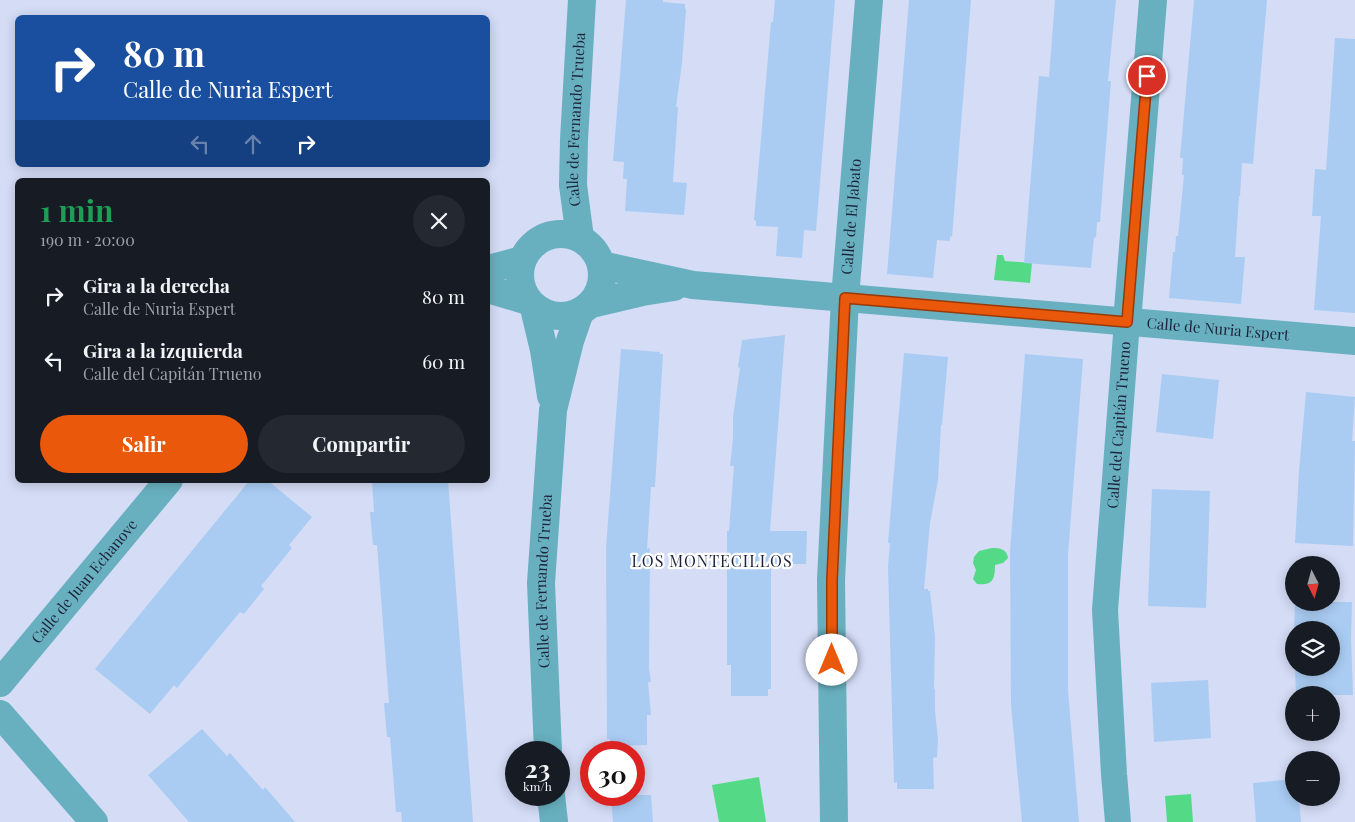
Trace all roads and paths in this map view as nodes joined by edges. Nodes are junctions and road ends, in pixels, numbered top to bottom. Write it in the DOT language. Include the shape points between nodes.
graph roads {
  1 [pos="582,0"];
  2 [pos="869,0"];
  3 [pos="1153,0"];
  4 [pos="580,238"];
  5 [pos="522,260"];
  6 [pos="601,265"];
  7 [pos="490,268"];
  8 [pos="693,285"];
  9 [pos="490,290"];
  10 [pos="845,298"];
  11 [pos="531,304"];
  12 [pos="586,308"];
  13 [pos="1127,322"];
  14 [pos="1355,341"];
  15 [pos="553,410"];
  16 [pos="167,483"];
  17 [pos="0,683"];
  18 [pos="0,714"];
  19 [pos="548,741"];
  20 [pos="552,806"];
  21 [pos="94,822"];
  22 [pos="554,822"];
  23 [pos="834,822"];
  24 [pos="1118,822"];
  1 -- 4 [label="street, Calle de Fernando Trueba" via="574,176"];
  2 -- 10 [label="street, Calle de El Jabato"];
  3 -- 13 [label="street, Calle del Capitán Trueno"];
  4 -- 5 [label="street" via="567,234 540,239"];
  4 -- 6 [label="street" via="597,254"];
  5 -- 7 [label="street"];
  5 -- 11 [label="street" via="519,274 521,289"];
  6 -- 8 [label="street, Calle de Nuria Espert"];
  6 -- 12 [label="street" via="599,292"];
  8 -- 10 [label="street, Calle de Nuria Espert"];
  8 -- 12 [label="street, Calle de Nuria Espert" via="642,292"];
  9 -- 11 [label="street"];
  10 -- 13 [label="street, Calle de Nuria Espert"];
  10 -- 23 [label="street, Calle de El Jabato" via="832,580"];
  11 -- 12 [label="street" via="556,317"];
  11 -- 15 [label="street, Calle de Fernando Trueba" via="544,350"];
  12 -- 15 [label="street, Calle de Fernando Trueba" via="570,341"];
  13 -- 14 [label="street, Calle de Nuria Espert"];
  13 -- 24 [label="street, Calle del Capitán Trueno" via="1105,610"];
  15 -- 19 [label="street, Calle de Fernando Trueba" via="541,583"];
  16 -- 17 [label="street, Calle de Juan Echanove"];
  18 -- 21 [label="street"];
  20 -- 22 [label="street"];
}
